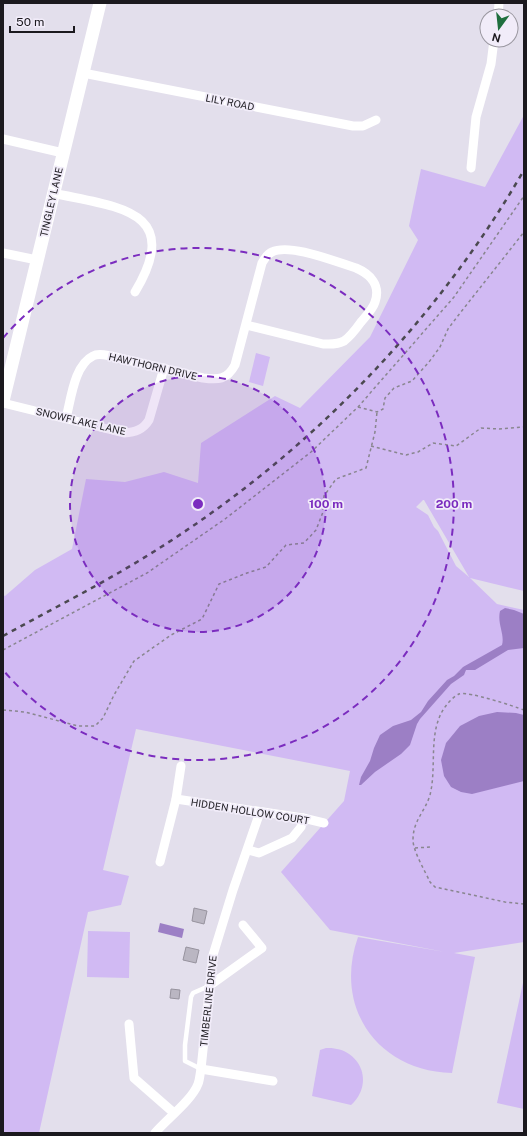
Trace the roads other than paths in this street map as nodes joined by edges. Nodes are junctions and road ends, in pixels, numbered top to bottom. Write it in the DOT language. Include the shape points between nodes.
graph roads {
  1 [pos="100,3"];
  2 [pos="493,48"];
  3 [pos="83,73"];
  4 [pos="376,120"];
  5 [pos="3,139"];
  6 [pos="63,153"];
  7 [pos="470,168"];
  8 [pos="53,193"];
  9 [pos="3,253"];
  10 [pos="37,260"];
  11 [pos="135,292"];
  12 [pos="246,325"];
  13 [pos="164,368"];
  14 [pos="3,402"];
  15 [pos="66,418"];
  16 [pos="181,766"];
  17 [pos="176,799"];
  18 [pos="260,812"];
  19 [pos="303,818"];
  20 [pos="324,823"];
  21 [pos="248,850"];
  22 [pos="160,862"];
  23 [pos="243,925"];
  24 [pos="209,986"];
  25 [pos="129,1024"];
  26 [pos="201,1069"];
  27 [pos="274,1081"];
  28 [pos="174,1113"];
  29 [pos="155,1133"];
  1 -- 3 [label="street, TINGLEY LANE"];
  2 -- 7 [label="street" via="476,117"];
  3 -- 4 [label="street, LILY ROAD" via="353,126 363,126"];
  3 -- 6 [label="street, TINGLEY LANE"];
  5 -- 6 [label="street"];
  6 -- 8 [label="street, TINGLEY LANE"];
  8 -- 10 [label="street, TINGLEY LANE"];
  8 -- 11 [label="street" via="116,208 144,222 150,231 152,254 150,265"];
  9 -- 10 [label="street"];
  10 -- 14 [label="street, TINGLEY LANE"];
  12 -- 12 [label="street, HAWTHORN DRIVE" via="323,344 335,344 350,336 371,309 377,293 375,284 371,276 356,268 293,249 279,249 266,256 262,263"];
  12 -- 13 [label="street, HAWTHORN DRIVE" via="235,365 229,375 214,380"];
  13 -- 15 [label="street, HAWTHORN DRIVE" via="102,354 94,355 86,360 78,372"];
  13 -- 15 [label="street, SNOWFLAKE LANE" via="150,420 140,430 124,433"];
  14 -- 15 [label="street, SNOWFLAKE LANE"];
  16 -- 17 [label="street"];
  17 -- 18 [label="street, HIDDEN HOLLOW COURT"];
  17 -- 22 [label="street"];
  18 -- 19 [label="street, HIDDEN HOLLOW COURT"];
  18 -- 21 [label="street, TIMBERLINE DRIVE"];
  19 -- 20 [label="street, HIDDEN HOLLOW COURT"];
  19 -- 21 [label="street" via="301,827 292,838 259,853"];
  21 -- 24 [label="street, TIMBERLINE DRIVE" via="212,956"];
  23 -- 24 [label="street" via="262,948"];
  24 -- 26 [label="street, TIMBERLINE DRIVE"];
  24 -- 26 [label="lane" via="193,993 191,997 185,1045 185,1061"];
  25 -- 28 [label="street" via="134,1078"];
  26 -- 27 [label="street"];
  26 -- 28 [label="street, TIMBERLINE DRIVE" via="198,1084 190,1097"];
  28 -- 29 [label="street, TIMBERLINE DRIVE"];
}
